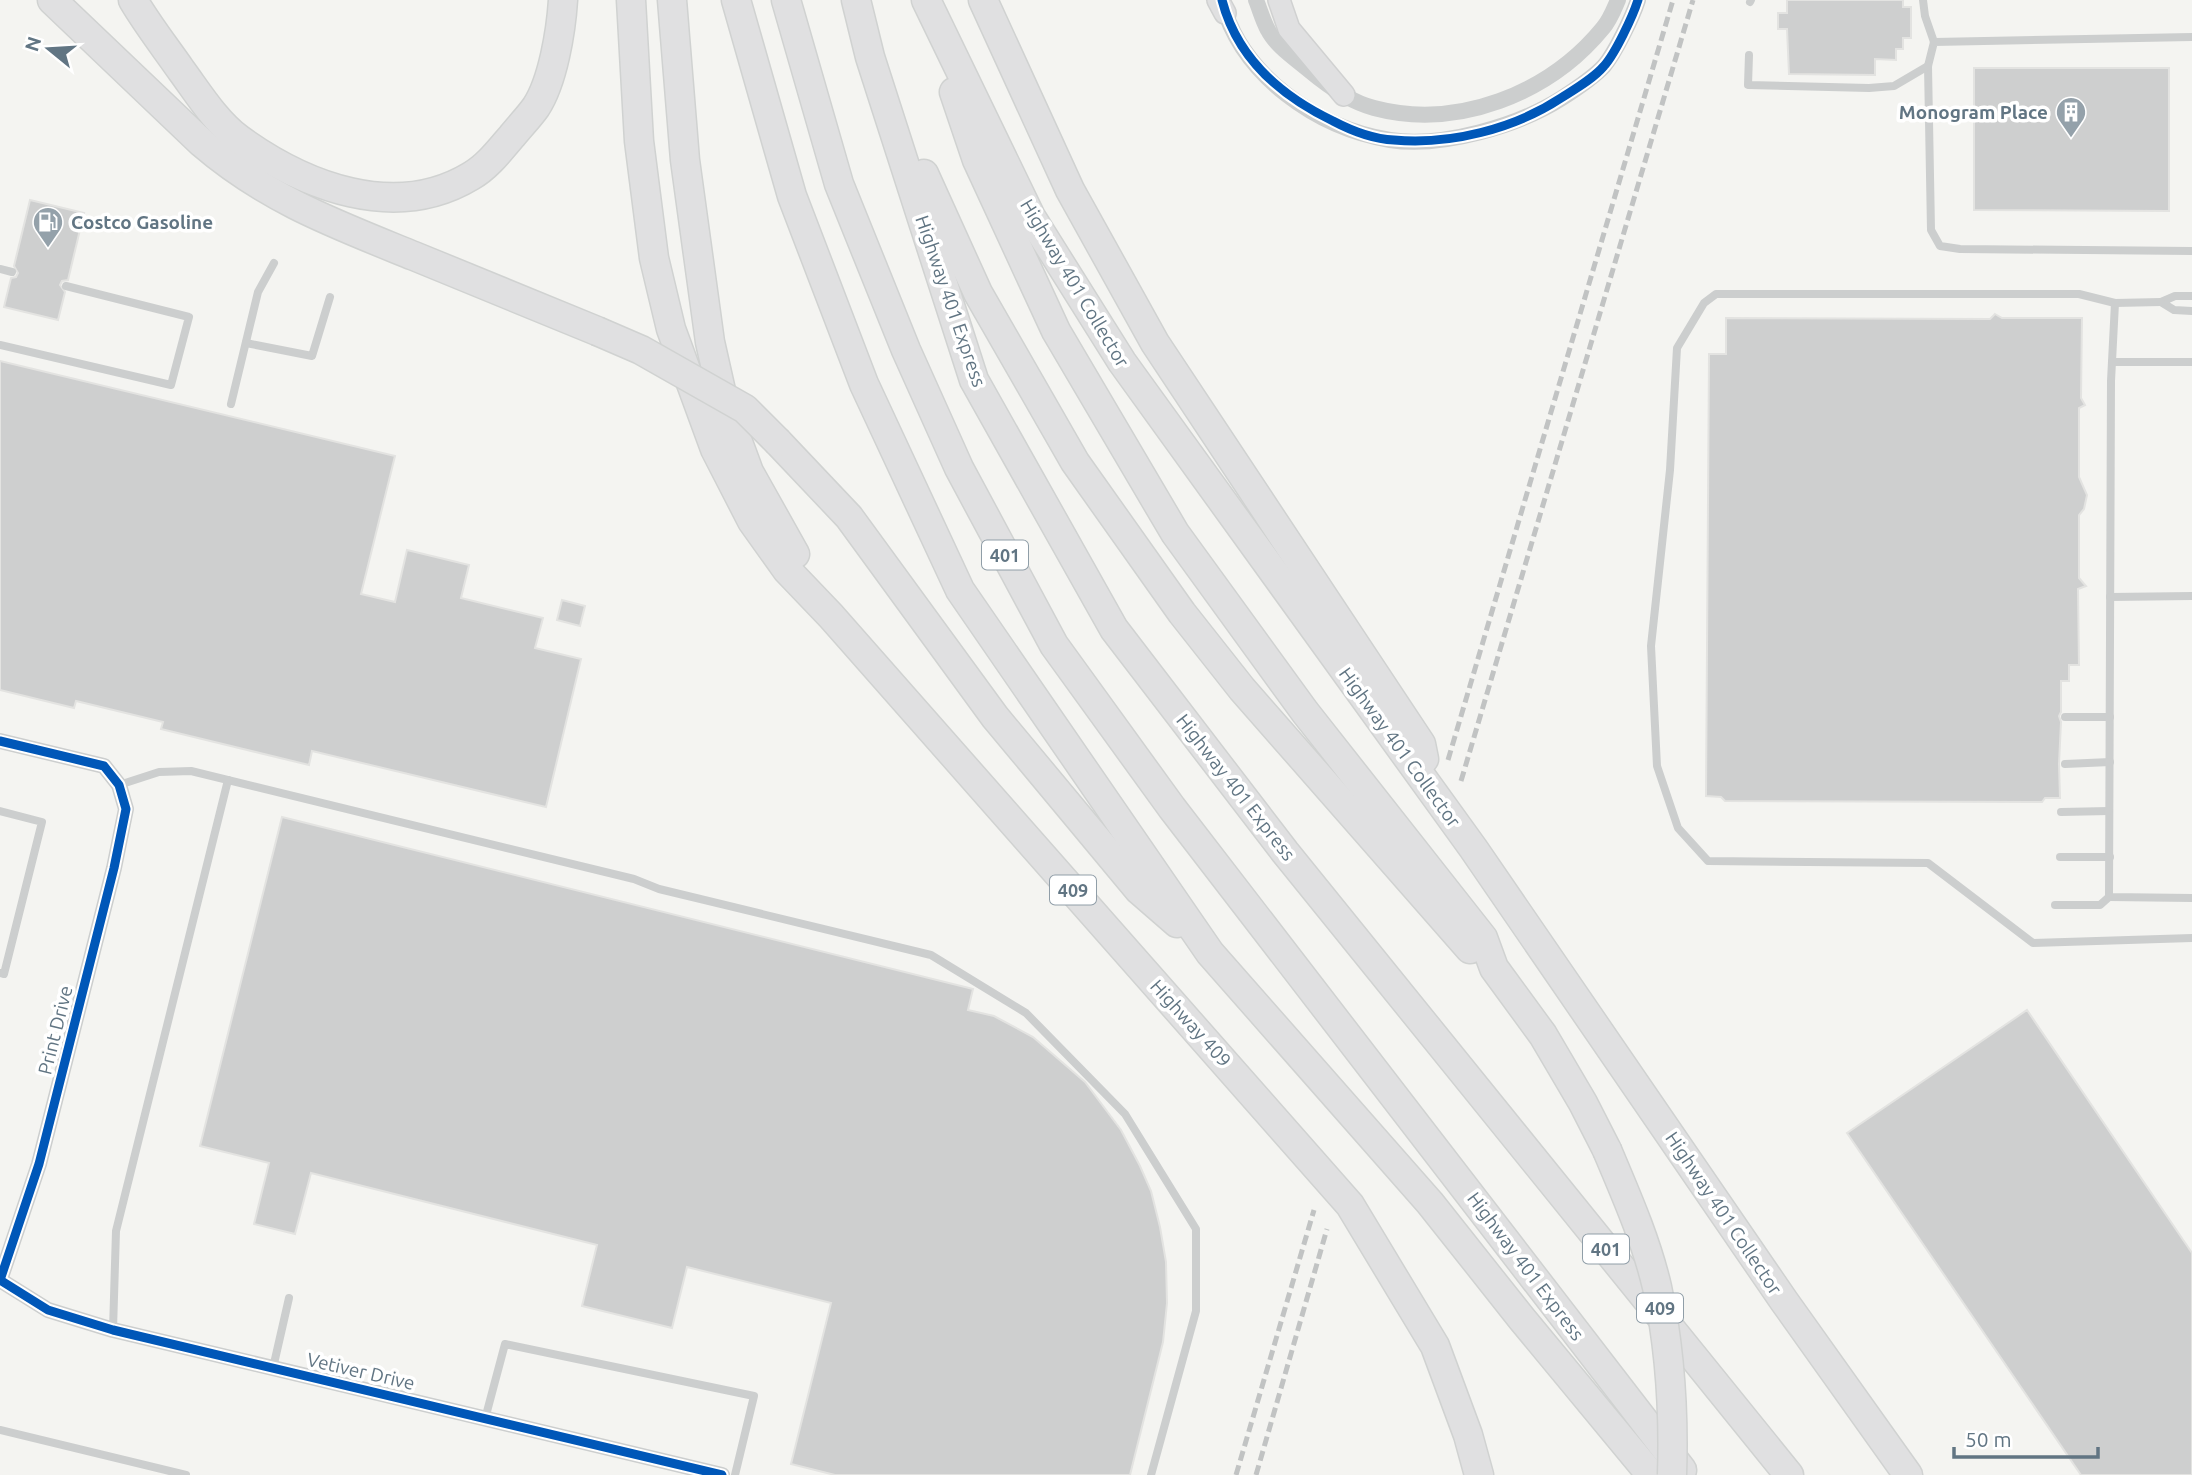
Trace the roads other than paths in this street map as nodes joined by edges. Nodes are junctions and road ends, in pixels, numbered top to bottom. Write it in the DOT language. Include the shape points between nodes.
graph roads {
  1 [pos="52,0"];
  2 [pos="563,0"];
  3 [pos="631,0"];
  4 [pos="672,0"];
  5 [pos="736,0"];
  6 [pos="786,0"];
  7 [pos="856,0"];
  8 [pos="925,0"];
  9 [pos="983,0"];
  10 [pos="1256,0"];
  11 [pos="1279,0"];
  12 [pos="1618,0"];
  13 [pos="1638,0"];
  14 [pos="1923,0"];
  15 [pos="1222,4"];
  16 [pos="137,5"];
  17 [pos="2192,37"];
  18 [pos="1934,42"];
  19 [pos="1749,55"];
  20 [pos="870,57"];
  21 [pos="1928,66"];
  22 [pos="1344,95"];
  23 [pos="2192,251"];
  24 [pos="274,263"];
  25 [pos="0,270"];
  26 [pos="12,272"];
  27 [pos="66,286"];
  28 [pos="2192,296"];
  29 [pos="330,297"];
  30 [pos="2161,302"];
  31 [pos="2115,303"];
  32 [pos="2192,311"];
  33 [pos="246,343"];
  34 [pos="0,345"];
  35 [pos="2112,362"];
  36 [pos="2192,362"];
  37 [pos="231,404"];
  38 [pos="2192,596"];
  39 [pos="2110,597"];
  40 [pos="831,616"];
  41 [pos="2065,717"];
  42 [pos="2110,717"];
  43 [pos="0,741"];
  44 [pos="2110,762"];
  45 [pos="2065,764"];
  46 [pos="228,780"];
  47 [pos="119,785"];
  48 [pos="1433,792"];
  49 [pos="0,811"];
  50 [pos="2109,811"];
  51 [pos="2061,812"];
  52 [pos="2060,857"];
  53 [pos="2110,857"];
  54 [pos="2109,897"];
  55 [pos="2192,898"];
  56 [pos="2055,905"];
  57 [pos="2192,938"];
  58 [pos="1210,953"];
  59 [pos="1494,968"];
  60 [pos="0,973"];
  61 [pos="0,1280"];
  62 [pos="289,1298"];
  63 [pos="113,1331"];
  64 [pos="272,1368"];
  65 [pos="485,1419"];
  66 [pos="0,1430"];
  67 [pos="186,1475"];
  68 [pos="722,1475"];
  69 [pos="735,1475"];
  70 [pos="1151,1475"];
  71 [pos="1479,1475"];
  72 [pos="1651,1475"];
  73 [pos="1672,1475"];
  74 [pos="1686,1475"];
  75 [pos="1789,1475"];
  76 [pos="1908,1475"];
  1 -- 58 [label="highway, bridge" via="202,143 261,188 342,227 641,351 746,409 849,517 995,717 1139,890"];
  2 -- 16 [label="highway" via="555,59 537,106 498,153 472,176 440,191 397,198 349,193 311,180 236,137 208,106"];
  3 -- 40 [label="highway" via="639,141 654,258 671,329 715,449 752,521 787,570"];
  4 -- 40 [label="highway" via="685,160 709,342 724,404 749,472"];
  5 -- 58 [label="highway" via="792,196 864,384 960,590"];
  6 -- 74 [label="highway, Highway 401 Express / 401" via="839,184 906,350 959,468 1054,645 1172,808"];
  7 -- 20 [label="highway, Highway 401 Express / 401"];
  8 -- 48 [label="highway, Highway 401 Collector" via="1031,217 1122,362"];
  8 -- 59 [label="highway" via="977,160 1063,343 1175,533 1305,712 1483,938"];
  9 -- 48 [label="highway" via="1070,190 1155,343 1421,744"];
  10 -- 22 [label="street" via="1269,32"];
  11 -- 22 [label="main road" via="1289,29"];
  12 -- 22 [label="street" via="1605,27 1570,60 1520,94 1490,105 1460,112 1402,113 1372,108"];
  13 -- 15 [label="street" via="1605,65 1578,87 1539,112 1503,126 1427,140 1392,140 1356,132 1294,100 1267,79 1242,46"];
  14 -- 18 [label="lane"];
  17 -- 18 [label="lane"];
  18 -- 21 [label="lane"];
  19 -- 21 [label="lane" via="1748,85 1894,86"];
  20 -- 59 [label="highway" via="978,293 1075,462 1242,689 1471,951"];
  20 -- 75 [label="highway, Highway 401 Express / 401" via="974,380 1114,629 1285,852"];
  21 -- 23 [label="lane" via="1931,230 1940,246"];
  24 -- 33 [label="lane" via="258,292"];
  25 -- 26 [label="lane"];
  27 -- 34 [label="lane" via="189,317 171,385"];
  28 -- 30 [label="lane"];
  29 -- 33 [label="lane" via="312,356"];
  30 -- 31 [label="lane"];
  30 -- 32 [label="lane" via="2174,310"];
  31 -- 35 [label="lane"];
  31 -- 57 [label="lane" via="2079,294 1716,294 1704,303 1677,348 1670,470 1651,646 1657,766 1678,828 1708,861 1928,863 2034,943"];
  33 -- 37 [label="lane"];
  35 -- 36 [label="lane"];
  35 -- 39 [label="lane"];
  38 -- 39 [label="lane"];
  39 -- 42 [label="lane"];
  40 -- 71 [label="highway, Highway 409 / 409" via="1350,1205 1435,1346"];
  41 -- 42 [label="lane"];
  42 -- 44 [label="lane"];
  43 -- 47 [label="street" via="104,766"];
  44 -- 45 [label="lane"];
  44 -- 50 [label="lane"];
  46 -- 47 [label="lane" via="191,771 159,772"];
  46 -- 63 [label="lane" via="116,1231"];
  46 -- 70 [label="lane" via="931,955 1026,1013 1125,1114 1196,1229 1196,1311"];
  47 -- 61 [label="street, Print Drive" via="127,809 114,868 39,1164"];
  48 -- 76 [label="highway, Highway 401 Collector"];
  49 -- 60 [label="lane" via="43,822 4,974"];
  50 -- 51 [label="lane"];
  50 -- 53 [label="lane"];
  52 -- 53 [label="lane"];
  53 -- 54 [label="lane"];
  54 -- 55 [label="lane"];
  54 -- 56 [label="lane" via="2101,905"];
  58 -- 72 [label="highway" via="1430,1203"];
  59 -- 73 [label="highway, 409, bridge" via="1543,1035 1583,1103 1633,1212 1656,1286 1668,1354"];
  61 -- 63 [label="street, Vetiver Drive" via="48,1310"];
  62 -- 64 [label="lane"];
  63 -- 64 [label="street, Vetiver Drive"];
  64 -- 65 [label="street, Vetiver Drive"];
  65 -- 68 [label="street, Vetiver Drive"];
  65 -- 69 [label="lane" via="505,1343 754,1396"];
  66 -- 67 [label="lane"];
}
